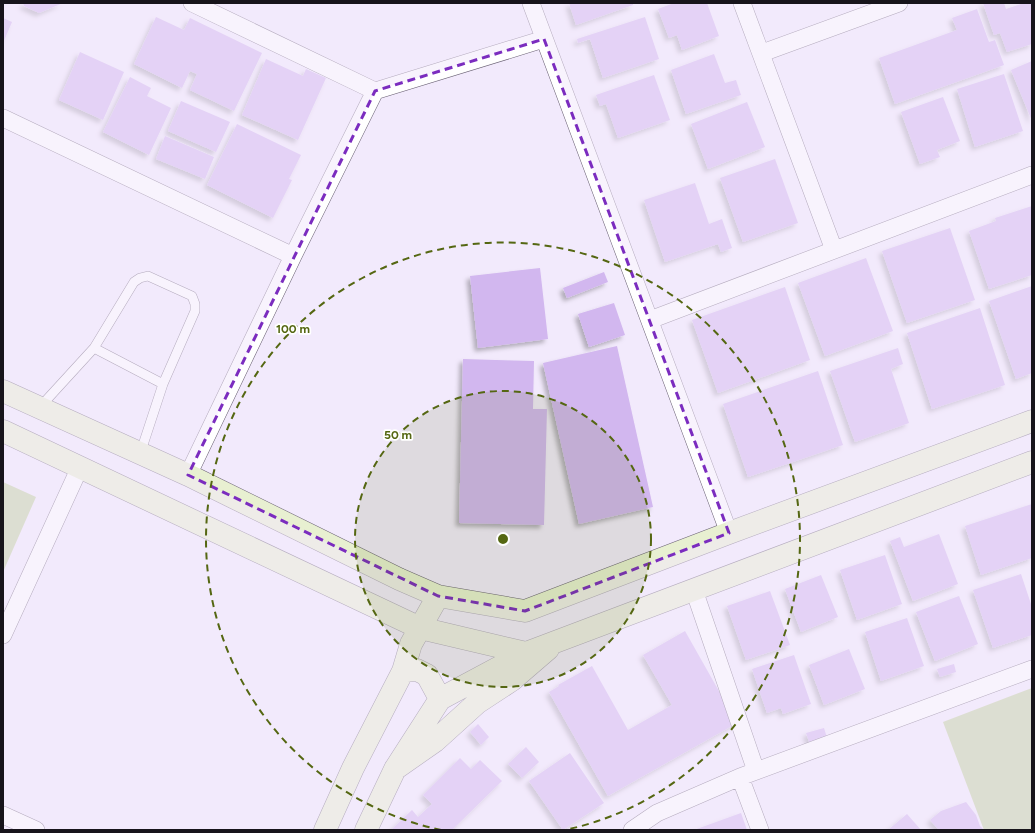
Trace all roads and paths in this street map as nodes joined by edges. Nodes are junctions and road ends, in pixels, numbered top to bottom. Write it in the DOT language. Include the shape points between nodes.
graph roads {
  1 [pos="192,3"];
  2 [pos="531,3"];
  3 [pos="742,3"];
  4 [pos="899,3"];
  5 [pos="544,39"];
  6 [pos="762,53"];
  7 [pos="375,91"];
  8 [pos="3,118"];
  9 [pos="1032,175"];
  10 [pos="834,250"];
  11 [pos="293,256"];
  12 [pos="650,320"];
  13 [pos="94,348"];
  14 [pos="163,384"];
  15 [pos="3,391"];
  16 [pos="40,408"];
  17 [pos="1032,421"];
  18 [pos="3,431"];
  19 [pos="140,454"];
  20 [pos="1032,462"];
  21 [pos="80,466"];
  22 [pos="188,475"];
  23 [pos="729,533"];
  24 [pos="694,590"];
  25 [pos="438,596"];
  26 [pos="420,628"];
  27 [pos="3,635"];
  28 [pos="556,642"];
  29 [pos="526,653"];
  30 [pos="1032,669"];
  31 [pos="403,671"];
  32 [pos="440,699"];
  33 [pos="395,769"];
  34 [pos="748,774"];
  35 [pos="3,815"];
  36 [pos="36,830"];
  37 [pos="325,830"];
  38 [pos="366,830"];
  39 [pos="632,830"];
  40 [pos="760,830"];
  1 -- 7 [label="street"];
  2 -- 5 [label="street"];
  3 -- 6 [label="street"];
  4 -- 6 [label="street"];
  5 -- 7 [label="street"];
  5 -- 12 [label="street"];
  6 -- 10 [label="street"];
  7 -- 11 [label="street"];
  8 -- 11 [label="street"];
  9 -- 10 [label="street"];
  10 -- 12 [label="street"];
  11 -- 22 [label="street"];
  12 -- 23 [label="street"];
  13 -- 14 [label="lane"];
  13 -- 14 [label="lane" via="134,282 140,278 148,276 192,296 196,304 195,310"];
  13 -- 16 [label="lane"];
  14 -- 19 [label="lane"];
  15 -- 16 [label="street"];
  16 -- 19 [label="street"];
  17 -- 23 [label="street"];
  18 -- 21 [label="street"];
  19 -- 22 [label="street"];
  20 -- 24 [label="street"];
  21 -- 26 [label="street"];
  21 -- 27 [label="street"];
  22 -- 25 [label="street"];
  23 -- 25 [label="street" via="525,611"];
  24 -- 28 [label="street"];
  24 -- 34 [label="street"];
  25 -- 26 [label="street"];
  26 -- 29 [label="street"];
  26 -- 31 [label="street" via="411,644"];
  28 -- 29 [label="street"];
  28 -- 33 [label="street" via="512,680 477,703 435,741"];
  29 -- 32 [label="street"];
  30 -- 34 [label="street"];
  31 -- 32 [label="street" via="417,670 427,675"];
  31 -- 37 [label="street" via="353,768"];
  32 -- 33 [label="street"];
  33 -- 38 [label="street"];
  34 -- 39 [label="street" via="657,813"];
  34 -- 40 [label="street"];
  35 -- 36 [label="street"];
}
